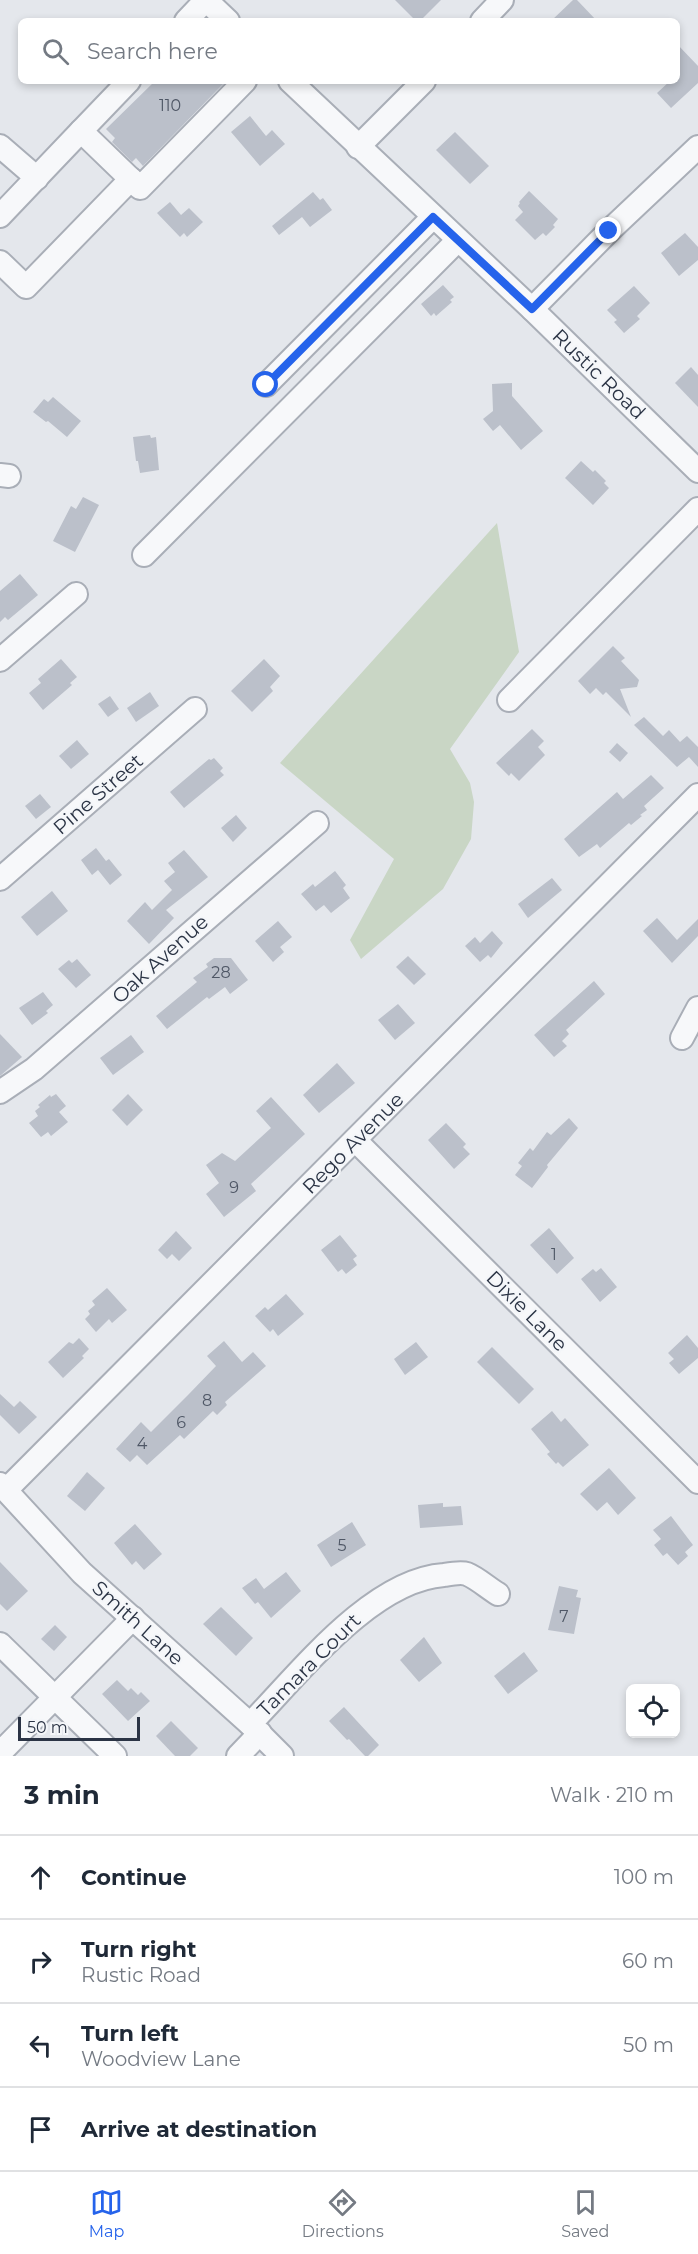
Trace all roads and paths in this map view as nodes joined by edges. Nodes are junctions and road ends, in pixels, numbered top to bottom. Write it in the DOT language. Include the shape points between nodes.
graph roads {
  1 [pos="502,0"];
  2 [pos="209,1"];
  3 [pos="189,18"];
  4 [pos="225,18"];
  5 [pos="485,18"];
  6 [pos="126,84"];
  7 [pos="241,84"];
  8 [pos="293,84"];
  9 [pos="421,84"];
  10 [pos="81,131"];
  11 [pos="0,146"];
  12 [pos="358,147"];
  13 [pos="698,147"];
  14 [pos="37,178"];
  15 [pos="130,179"];
  16 [pos="0,216"];
  17 [pos="433,217"];
  18 [pos="458,240"];
  19 [pos="0,262"];
  20 [pos="532,309"];
  21 [pos="266,385"];
  22 [pos="698,471"];
  23 [pos="698,509"];
  24 [pos="144,555"];
  25 [pos="76,594"];
  26 [pos="0,660"];
  27 [pos="509,700"];
  28 [pos="195,709"];
  29 [pos="698,795"];
  30 [pos="316,823"];
  31 [pos="0,879"];
  32 [pos="698,1008"];
  33 [pos="682,1038"];
  34 [pos="0,1092"];
  35 [pos="355,1140"];
  36 [pos="698,1482"];
  37 [pos="3,1487"];
  38 [pos="498,1594"];
  39 [pos="133,1618"];
  40 [pos="0,1644"];
  41 [pos="56,1697"];
  42 [pos="255,1728"];
  43 [pos="0,1754"];
  44 [pos="115,1756"];
  45 [pos="238,1756"];
  46 [pos="282,1756"];
  1 -- 5 [label="street"];
  2 -- 3 [label="street"];
  2 -- 4 [label="street"];
  6 -- 10 [label="street"];
  7 -- 15 [label="street" via="140,188"];
  8 -- 12 [label="street, Rustic Road"];
  9 -- 12 [label="street"];
  10 -- 14 [label="street"];
  10 -- 15 [label="street"];
  11 -- 14 [label="street"];
  12 -- 17 [label="street, Rustic Road"];
  13 -- 20 [label="street"];
  14 -- 16 [label="street"];
  15 -- 19 [label="street" via="26,287"];
  17 -- 18 [label="street, Rustic Road"];
  17 -- 21 [label="street"];
  18 -- 20 [label="street, Rustic Road"];
  18 -- 24 [label="street"];
  20 -- 22 [label="street, Rustic Road"];
  23 -- 27 [label="street"];
  25 -- 26 [label="street"];
  28 -- 31 [label="street, Pine Street"];
  29 -- 35 [label="street, Rego Avenue"];
  30 -- 34 [label="street, Oak Avenue" via="34,1069"];
  32 -- 33 [label="street"];
  35 -- 36 [label="street, Dixie Lane"];
  35 -- 37 [label="street, Rego Avenue"];
  37 -- 39 [label="street, Smith Lane" via="82,1573"];
  38 -- 42 [label="street, Tamara Court" via="466,1573 436,1576 396,1590 344,1627"];
  39 -- 41 [label="street"];
  39 -- 42 [label="street, Smith Lane"];
  40 -- 41 [label="street"];
  41 -- 43 [label="street"];
  41 -- 44 [label="street"];
  42 -- 45 [label="street, Tamara Court"];
  42 -- 46 [label="street, Smith Lane"];
}
